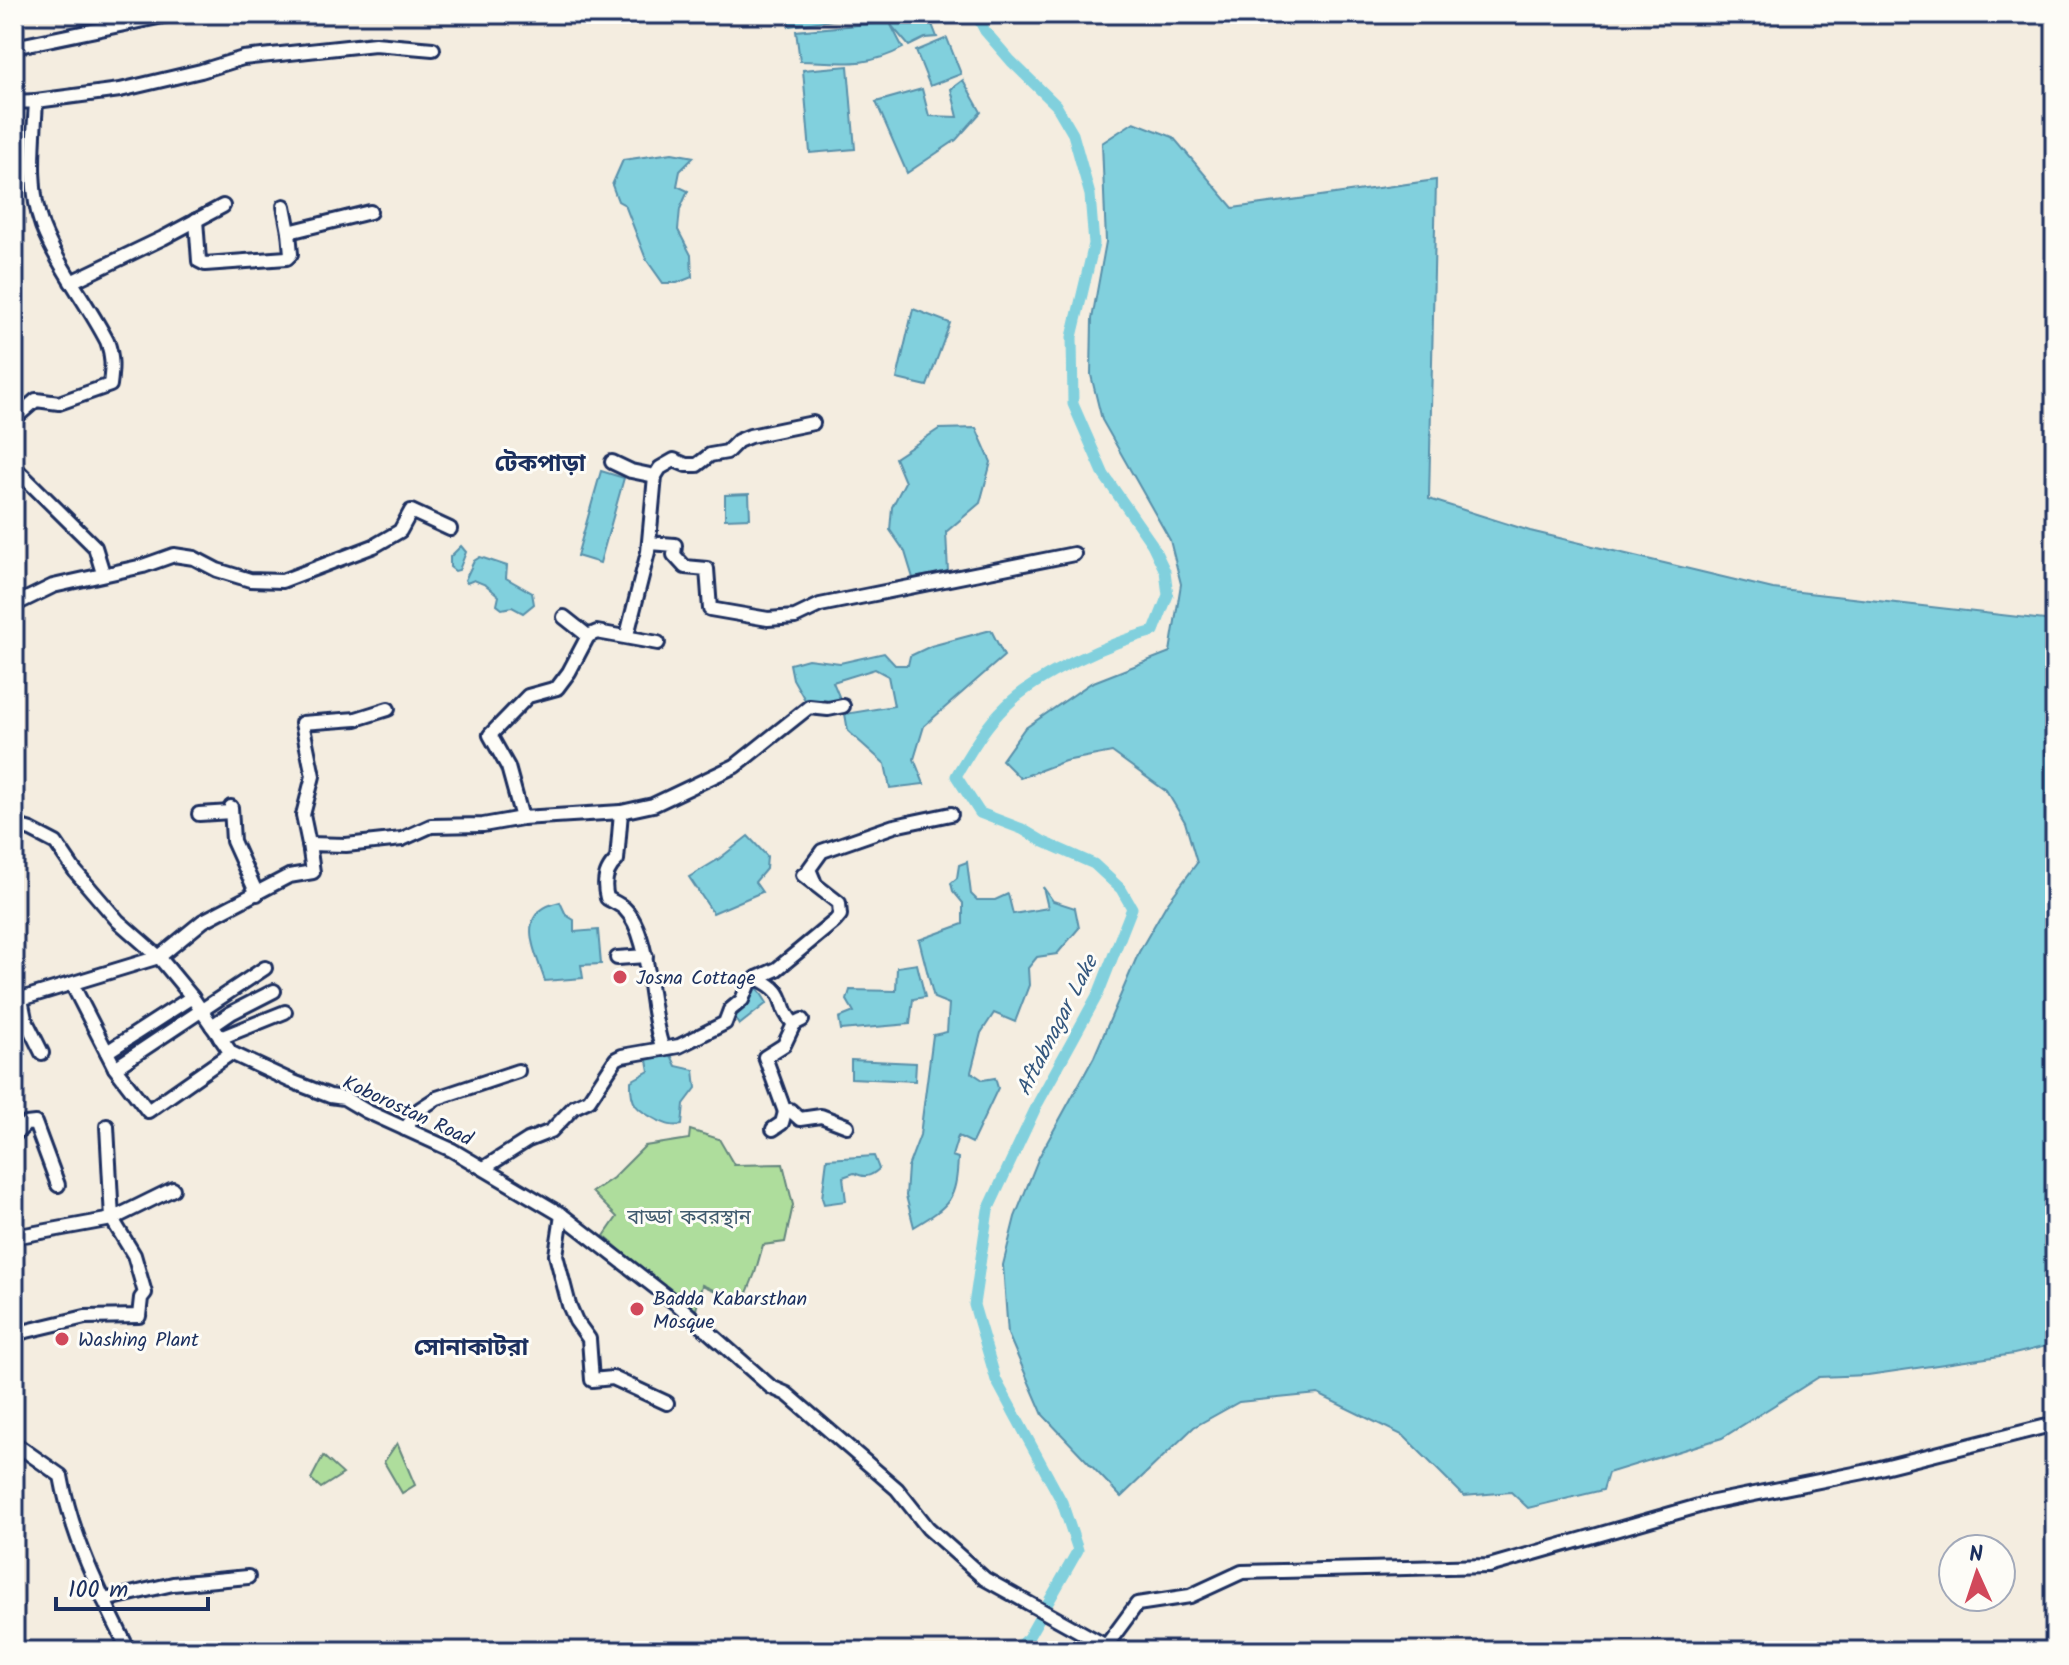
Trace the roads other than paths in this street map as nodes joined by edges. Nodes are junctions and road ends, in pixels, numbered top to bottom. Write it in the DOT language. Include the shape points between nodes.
graph roads {
  1 [pos="173,14"];
  2 [pos="14,47"];
  3 [pos="433,49"];
  4 [pos="36,101"];
  5 [pos="14,102"];
  6 [pos="223,206"];
  7 [pos="284,206"];
  8 [pos="370,212"];
  9 [pos="196,220"];
  10 [pos="289,232"];
  11 [pos="71,282"];
  12 [pos="14,419"];
  13 [pos="813,423"];
  14 [pos="612,462"];
  15 [pos="14,467"];
  16 [pos="655,476"];
  17 [pos="450,529"];
  18 [pos="649,543"];
  19 [pos="1074,554"];
  20 [pos="103,573"];
  21 [pos="14,605"];
  22 [pos="564,617"];
  23 [pos="627,635"];
  24 [pos="588,636"];
  25 [pos="658,643"];
  26 [pos="843,706"];
  27 [pos="388,709"];
  28 [pos="621,812"];
  29 [pos="199,814"];
  30 [pos="951,814"];
  31 [pos="522,818"];
  32 [pos="14,825"];
  33 [pos="309,844"];
  34 [pos="803,875"];
  35 [pos="815,884"];
  36 [pos="257,894"];
  37 [pos="646,956"];
  38 [pos="159,957"];
  39 [pos="617,958"];
  40 [pos="265,968"];
  41 [pos="757,978"];
  42 [pos="72,984"];
  43 [pos="274,991"];
  44 [pos="192,997"];
  45 [pos="18,1000"];
  46 [pos="201,1011"];
  47 [pos="285,1012"];
  48 [pos="212,1026"];
  49 [pos="46,1028"];
  50 [pos="32,1033"];
  51 [pos="220,1038"];
  52 [pos="663,1049"];
  53 [pos="107,1052"];
  54 [pos="42,1053"];
  55 [pos="231,1053"];
  56 [pos="115,1068"];
  57 [pos="518,1071"];
  58 [pos="785,1112"];
  59 [pos="107,1126"];
  60 [pos="847,1126"];
  61 [pos="405,1129"];
  62 [pos="773,1129"];
  63 [pos="14,1135"];
  64 [pos="484,1168"];
  65 [pos="58,1185"];
  66 [pos="173,1189"];
  67 [pos="562,1215"];
  68 [pos="112,1219"];
  69 [pos="14,1237"];
  70 [pos="14,1334"];
  71 [pos="667,1403"];
  72 [pos="2055,1424"];
  73 [pos="14,1443"];
  74 [pos="248,1577"];
  75 [pos="104,1600"];
  76 [pos="129,1651"];
  1 -- 2 [label="street"];
  3 -- 4 [label="street" via="375,44 243,58 120,90"];
  4 -- 5 [label="street"];
  4 -- 11 [label="street" via="36,201 42,226"];
  6 -- 9 [label="street"];
  7 -- 10 [label="street"];
  8 -- 10 [label="street"];
  9 -- 10 [label="street" via="199,261 205,264 287,258"];
  9 -- 11 [label="street"];
  11 -- 12 [label="street" via="111,351 110,385 59,403 36,400"];
  13 -- 16 [label="street" via="750,436 697,465 670,461"];
  14 -- 16 [label="street"];
  15 -- 20 [label="street" via="95,547"];
  16 -- 18 [label="street"];
  17 -- 20 [label="street" via="411,511 400,531 282,581 250,580 174,555"];
  18 -- 19 [label="street" via="675,545 674,555 685,567 707,569 710,609 768,619"];
  18 -- 23 [label="street"];
  20 -- 21 [label="street" via="53,586"];
  22 -- 24 [label="street"];
  23 -- 24 [label="street"];
  23 -- 25 [label="street"];
  24 -- 31 [label="street" via="557,688 528,696 490,735 508,767"];
  26 -- 28 [label="street" via="809,707 735,766 653,805"];
  27 -- 33 [label="street" via="356,719 302,723 313,776 303,815"];
  28 -- 31 [label="street"];
  28 -- 37 [label="street" via="617,860 609,866 604,887 607,898 625,909"];
  29 -- 36 [label="street" via="231,810 233,841"];
  30 -- 35 [label="street" via="894,826 822,851 809,869"];
  31 -- 33 [label="street" via="431,826 402,839"];
  32 -- 38 [label="street, Koborostan Road" via="56,843 110,912"];
  33 -- 36 [label="street" via="313,872 289,876"];
  34 -- 35 [label="street"];
  35 -- 41 [label="street" via="839,903 840,915 777,969"];
  36 -- 38 [label="street" via="203,921"];
  37 -- 39 [label="street"];
  37 -- 52 [label="street"];
  38 -- 42 [label="street"];
  38 -- 44 [label="street, Koborostan Road"];
  40 -- 46 [label="street"];
  41 -- 52 [label="street" via="725,1023"];
  41 -- 58 [label="street" via="776,988 787,1017 798,1022 784,1045 765,1057"];
  42 -- 45 [label="street"];
  42 -- 53 [label="street"];
  43 -- 48 [label="street"];
  44 -- 46 [label="street, Koborostan Road"];
  44 -- 53 [label="street"];
  45 -- 50 [label="street"];
  46 -- 48 [label="street, Koborostan Road"];
  46 -- 56 [label="street"];
  47 -- 51 [label="street"];
  48 -- 51 [label="street, Koborostan Road"];
  49 -- 50 [label="street"];
  50 -- 54 [label="street"];
  51 -- 55 [label="street, Koborostan Road"];
  52 -- 64 [label="street" via="616,1059 589,1100 574,1107 551,1131"];
  53 -- 56 [label="street"];
  55 -- 56 [label="street" via="148,1111"];
  55 -- 61 [label="street, Koborostan Road"];
  57 -- 61 [label="street" via="437,1098"];
  58 -- 60 [label="street" via="800,1119 821,1116"];
  58 -- 62 [label="street"];
  59 -- 68 [label="street"];
  61 -- 64 [label="street, Koborostan Road"];
  63 -- 65 [label="street" via="35,1123"];
  64 -- 67 [label="street, Koborostan Road"];
  66 -- 68 [label="street"];
  67 -- 71 [label="street" via="556,1255 569,1305 589,1339 592,1380 613,1378"];
  67 -- 72 [label="street, Koborostan Road" via="678,1305 771,1387 787,1394 897,1489 928,1528 985,1579 1106,1646 1137,1604 1190,1596 1242,1572 1489,1566 1709,1503 1864,1472"];
  68 -- 69 [label="street"];
  68 -- 70 [label="street" via="134,1255 145,1293 139,1316 85,1317"];
  73 -- 75 [label="street" via="61,1476 65,1503"];
  74 -- 75 [label="street" via="173,1584"];
  75 -- 76 [label="street"];
}
